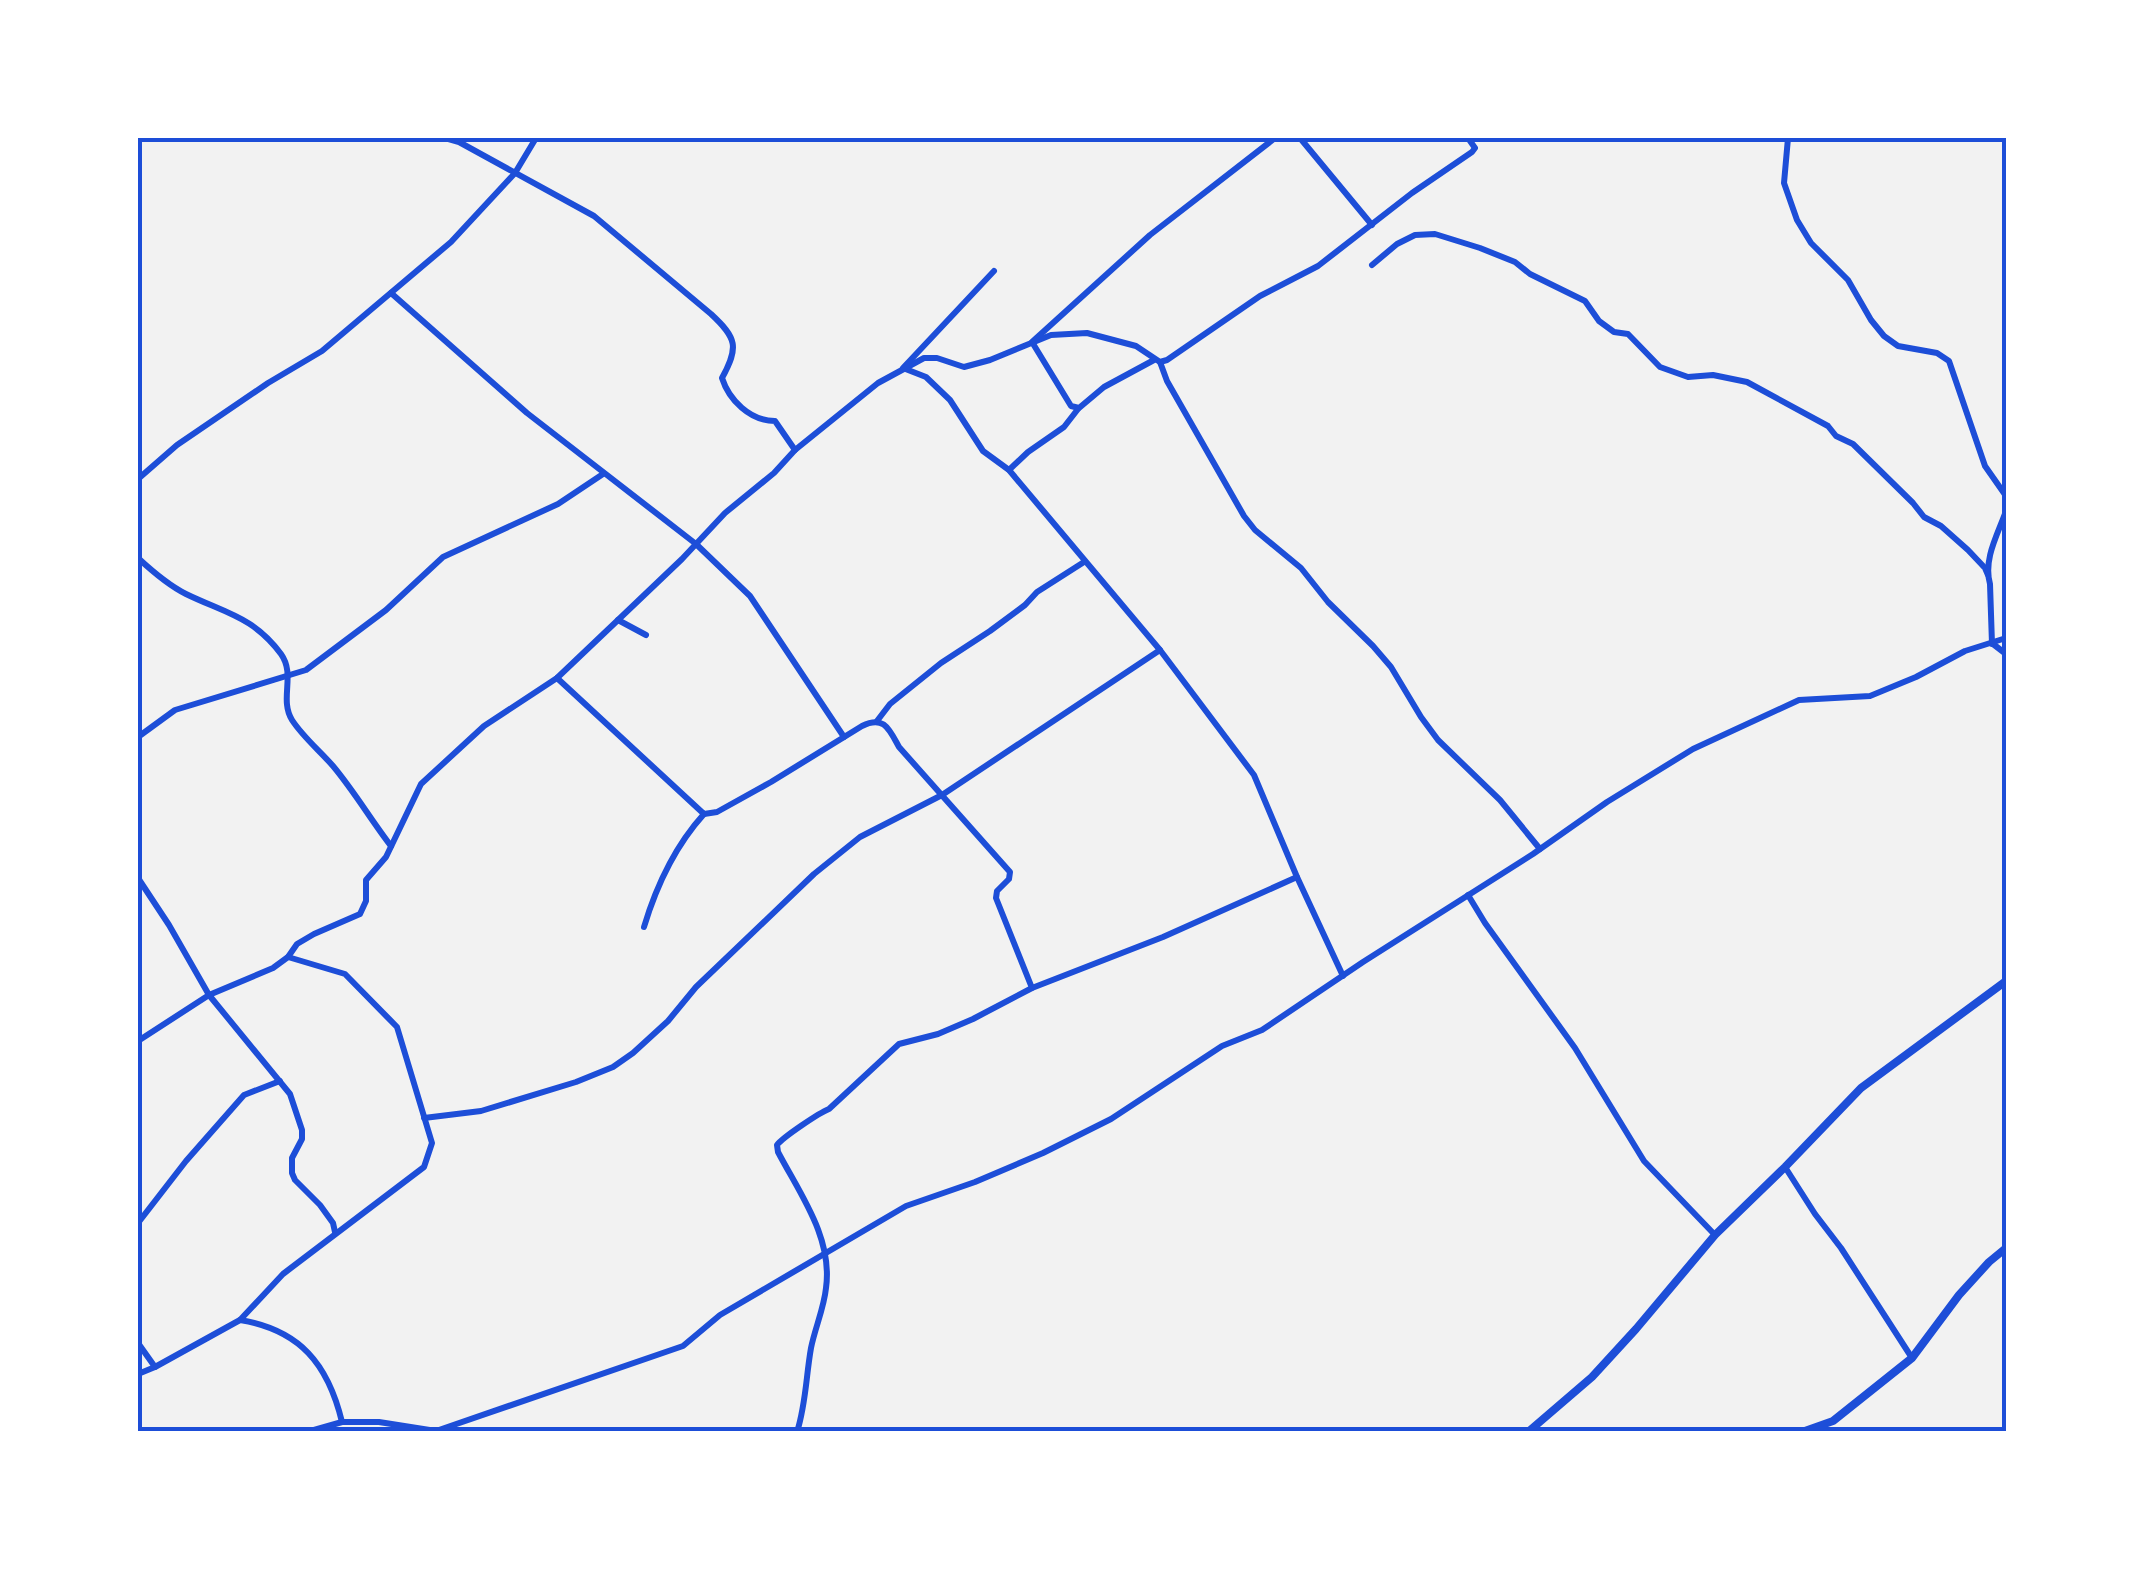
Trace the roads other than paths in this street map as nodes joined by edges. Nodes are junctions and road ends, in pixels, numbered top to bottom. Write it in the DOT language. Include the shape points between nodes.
graph roads {
  1 [pos="446,138"];
  2 [pos="536,138"];
  3 [pos="1274,138"];
  4 [pos="1300,138"];
  5 [pos="1468,138"];
  6 [pos="1788,138"];
  7 [pos="515,173"];
  8 [pos="1372,225"];
  9 [pos="1372,266"];
  10 [pos="994,271"];
  11 [pos="391,293"];
  12 [pos="1032,342"];
  13 [pos="1157,361"];
  14 [pos="903,368"];
  15 [pos="1079,408"];
  16 [pos="795,450"];
  17 [pos="1009,470"];
  18 [pos="603,474"];
  19 [pos="138,479"];
  20 [pos="2006,496"];
  21 [pos="2006,510"];
  22 [pos="696,544"];
  23 [pos="138,558"];
  24 [pos="1084,562"];
  25 [pos="1988,575"];
  26 [pos="618,620"];
  27 [pos="646,635"];
  28 [pos="2006,638"];
  29 [pos="1992,644"];
  30 [pos="2006,645"];
  31 [pos="1160,650"];
  32 [pos="2006,654"];
  33 [pos="289,675"];
  34 [pos="557,678"];
  35 [pos="877,721"];
  36 [pos="138,736"];
  37 [pos="844,736"];
  38 [pos="942,795"];
  39 [pos="704,814"];
  40 [pos="391,846"];
  41 [pos="1540,849"];
  42 [pos="1297,877"];
  43 [pos="138,878"];
  44 [pos="1468,895"];
  45 [pos="644,927"];
  46 [pos="288,957"];
  47 [pos="1343,976"];
  48 [pos="2006,982"];
  49 [pos="1032,988"];
  50 [pos="209,995"];
  51 [pos="138,1041"];
  52 [pos="280,1081"];
  53 [pos="424,1118"];
  54 [pos="1785,1168"];
  55 [pos="138,1223"];
  56 [pos="336,1233"];
  57 [pos="1715,1236"];
  58 [pos="2006,1248"];
  59 [pos="826,1254"];
  60 [pos="240,1320"];
  61 [pos="138,1343"];
  62 [pos="1912,1358"];
  63 [pos="155,1367"];
  64 [pos="138,1374"];
  65 [pos="342,1422"];
  66 [pos="307,1432"];
  67 [pos="797,1432"];
  68 [pos="1528,1432"];
  69 [pos="1802,1432"];
  1 -- 7 [label="street"];
  2 -- 7 [label="street"];
  3 -- 12 [label="street" via="1150,235"];
  4 -- 8 [label="street"];
  5 -- 8 [label="street" via="1472,152"];
  6 -- 20 [label="street" via="1784,183 1811,243 1848,280 1884,336 1948,362 1985,466"];
  7 -- 11 [label="street" via="451,242"];
  7 -- 16 [label="street" via="594,216 722,324 734,351 722,378 726,390 757,420 774,421"];
  8 -- 13 [label="street" via="1318,266"];
  9 -- 25 [label="street" via="1404,240 1426,234 1515,262 1585,302 1599,321 1628,334 1660,367 1688,377 1712,374 1747,382 1828,426"];
  10 -- 14 [label="street"];
  11 -- 18 [label="street"];
  11 -- 19 [label="street" via="322,352 176,445"];
  12 -- 13 [label="street" via="1087,332 1136,346"];
  12 -- 14 [label="street" via="973,366 924,358"];
  12 -- 15 [label="street" via="1070,406"];
  13 -- 15 [label="street" via="1104,387"];
  13 -- 41 [label="street" via="1244,516 1374,646 1438,740"];
  14 -- 16 [label="street"];
  14 -- 17 [label="street" via="926,377 950,400 983,451"];
  15 -- 17 [label="street"];
  16 -- 22 [label="street"];
  17 -- 24 [label="street"];
  18 -- 22 [label="street"];
  18 -- 33 [label="street" via="558,504 443,557 386,610 306,670"];
  21 -- 25 [label="street"];
  22 -- 26 [label="street"];
  22 -- 37 [label="street" via="750,596"];
  23 -- 33 [label="street" via="185,593 252,624 283,656"];
  24 -- 31 [label="street"];
  24 -- 35 [label="street" via="942,663"];
  25 -- 29 [label="street"];
  26 -- 27 [label="street"];
  26 -- 34 [label="street"];
  28 -- 29 [label="street"];
  29 -- 30 [label="street"];
  29 -- 32 [label="street"];
  29 -- 41 [label="street" via="1870,696 1799,700 1693,749"];
  31 -- 38 [label="street"];
  31 -- 42 [label="street" via="1254,775"];
  33 -- 36 [label="street" via="175,710"];
  33 -- 40 [label="street" via="291,719"];
  34 -- 39 [label="street"];
  34 -- 40 [label="street" via="484,726 421,784"];
  35 -- 37 [label="street"];
  35 -- 38 [label="street"];
  37 -- 39 [label="street" via="755,792"];
  38 -- 49 [label="street" via="1010,872 996,898"];
  38 -- 53 [label="street" via="860,837 814,874 633,1054 576,1082 480,1111"];
  39 -- 45 [label="street" via="681,843"];
  40 -- 46 [label="street" via="366,880 360,914 297,944"];
  41 -- 44 [label="street"];
  42 -- 47 [label="street"];
  42 -- 49 [label="street"];
  43 -- 50 [label="street"];
  44 -- 47 [label="street"];
  44 -- 57 [label="street" via="1571,1041 1644,1161"];
  46 -- 50 [label="street"];
  46 -- 53 [label="street" via="345,974 396,1028"];
  47 -- 59 [label="street" via="1111,1118 1043,1154 906,1206"];
  48 -- 54 [label="street" via="1861,1088"];
  49 -- 59 [label="street" via="973,1020 899,1044 829,1109 780,1139 778,1152"];
  50 -- 51 [label="street"];
  50 -- 52 [label="street"];
  52 -- 55 [label="street" via="244,1095"];
  52 -- 56 [label="street" via="302,1130 292,1158 294,1180"];
  53 -- 56 [label="street" via="432,1143 424,1167"];
  54 -- 57 [label="street"];
  54 -- 62 [label="street"];
  56 -- 60 [label="street"];
  57 -- 68 [label="street" via="1592,1377"];
  58 -- 62 [label="street"];
  59 -- 65 [label="street" via="720,1315 683,1346 603,1375 436,1431"];
  59 -- 67 [label="street" via="826,1288"];
  60 -- 63 [label="street"];
  60 -- 65 [label="street" via="304,1347 328,1380"];
  61 -- 63 [label="street"];
  62 -- 69 [label="street" via="1833,1421"];
  63 -- 64 [label="street"];
  65 -- 66 [label="street"];
}
